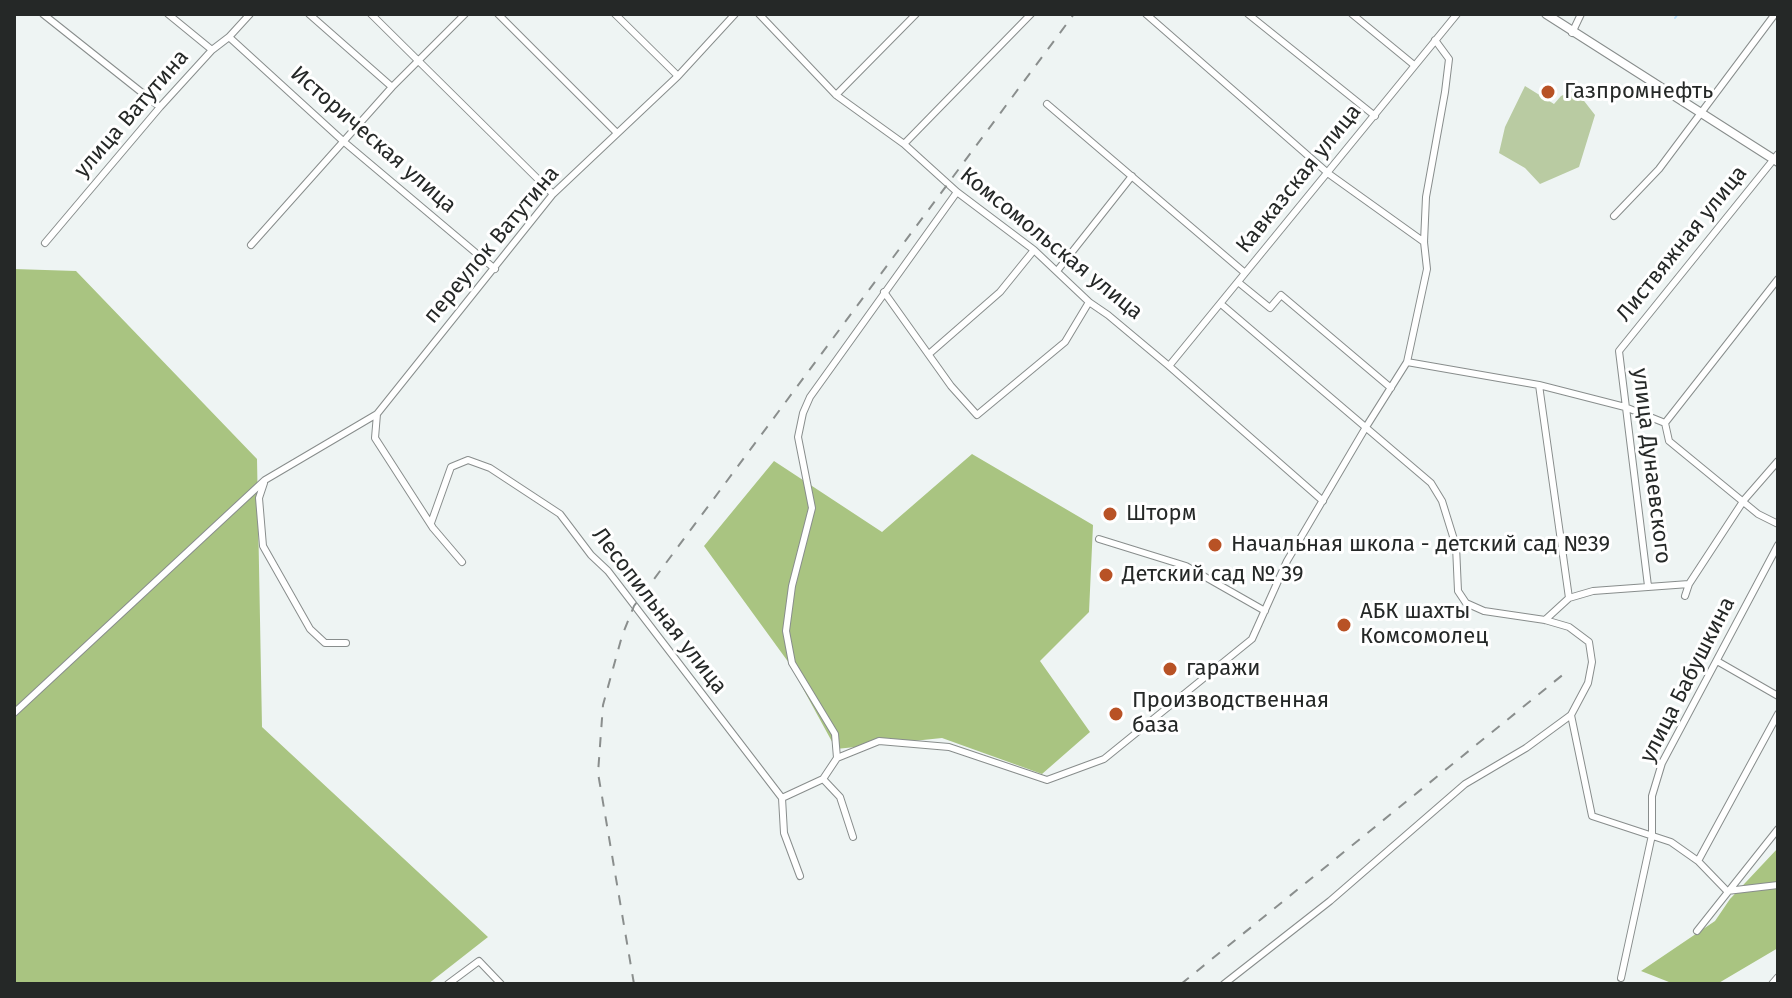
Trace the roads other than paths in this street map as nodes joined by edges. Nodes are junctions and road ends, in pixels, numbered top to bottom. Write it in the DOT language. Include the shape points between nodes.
graph roads {
  1 [pos="43,14"];
  2 [pos="168,14"];
  3 [pos="250,14"];
  4 [pos="309,14"];
  5 [pos="371,14"];
  6 [pos="465,14"];
  7 [pos="498,14"];
  8 [pos="615,14"];
  9 [pos="735,14"];
  10 [pos="759,14"];
  11 [pos="916,14"];
  12 [pos="1031,14"];
  13 [pos="1146,14"];
  14 [pos="1248,14"];
  15 [pos="1352,14"];
  16 [pos="1457,14"];
  17 [pos="1546,14"];
  18 [pos="1581,14"];
  19 [pos="1775,14"];
  20 [pos="1572,33"];
  21 [pos="229,37"];
  22 [pos="1435,40"];
  23 [pos="212,50"];
  24 [pos="419,62"];
  25 [pos="1414,65"];
  26 [pos="678,76"];
  27 [pos="392,87"];
  28 [pos="836,95"];
  29 [pos="1047,104"];
  30 [pos="160,107"];
  31 [pos="1701,112"];
  32 [pos="1375,116"];
  33 [pos="617,133"];
  34 [pos="343,141"];
  35 [pos="904,144"];
  36 [pos="1776,159"];
  37 [pos="1329,174"];
  38 [pos="1132,176"];
  39 [pos="957,192"];
  40 [pos="553,194"];
  41 [pos="1614,216"];
  42 [pos="1424,242"];
  43 [pos="45,243"];
  44 [pos="251,245"];
  45 [pos="1034,250"];
  46 [pos="495,269"];
  47 [pos="1057,271"];
  48 [pos="1245,273"];
  49 [pos="1778,279"];
  50 [pos="1238,282"];
  51 [pos="884,292"];
  52 [pos="1089,302"];
  53 [pos="1221,304"];
  54 [pos="1619,351"];
  55 [pos="929,354"];
  56 [pos="1407,362"];
  57 [pos="1169,366"];
  58 [pos="1539,385"];
  59 [pos="1391,388"];
  60 [pos="1625,407"];
  61 [pos="377,414"];
  62 [pos="1665,423"];
  63 [pos="1366,427"];
  64 [pos="1778,461"];
  65 [pos="265,480"];
  66 [pos="1744,500"];
  67 [pos="1323,501"];
  68 [pos="431,523"];
  69 [pos="1778,524"];
  70 [pos="1099,539"];
  71 [pos="1778,545"];
  72 [pos="462,562"];
  73 [pos="1689,584"];
  74 [pos="1648,586"];
  75 [pos="1685,596"];
  76 [pos="1569,598"];
  77 [pos="1265,611"];
  78 [pos="1545,620"];
  79 [pos="346,643"];
  80 [pos="1717,661"];
  81 [pos="1778,696"];
  82 [pos="14,713"];
  83 [pos="1778,714"];
  84 [pos="1571,715"];
  85 [pos="837,758"];
  86 [pos="823,779"];
  87 [pos="782,798"];
  88 [pos="1778,829"];
  89 [pos="1652,835"];
  90 [pos="853,837"];
  91 [pos="1698,861"];
  92 [pos="800,876"];
  93 [pos="1778,885"];
  94 [pos="1727,891"];
  95 [pos="1697,931"];
  96 [pos="1778,977"];
  97 [pos="1621,978"];
  98 [pos="448,984"];
  99 [pos="501,984"];
  100 [pos="1224,984"];
  101 [pos="1772,984"];
  1 -- 30 [label="street"];
  2 -- 23 [label="street"];
  3 -- 21 [label="street, улица Ватутина"];
  4 -- 27 [label="street"];
  5 -- 24 [label="street"];
  6 -- 24 [label="street"];
  7 -- 33 [label="street"];
  8 -- 26 [label="street"];
  9 -- 26 [label="street, переулок Ватутина"];
  10 -- 28 [label="street, Комсомольская улица"];
  11 -- 28 [label="street"];
  12 -- 35 [label="street"];
  13 -- 37 [label="street"];
  14 -- 32 [label="street"];
  15 -- 25 [label="street"];
  16 -- 22 [label="street, Кавказская улица"];
  17 -- 20 [label="street"];
  18 -- 20 [label="street"];
  19 -- 31 [label="street"];
  20 -- 31 [label="street"];
  21 -- 23 [label="street, улица Ватутина"];
  21 -- 34 [label="street, Историческая улица"];
  22 -- 25 [label="street, Кавказская улица"];
  22 -- 42 [label="street" via="1449,59 1426,197"];
  23 -- 30 [label="street, улица Ватутина"];
  24 -- 27 [label="street"];
  24 -- 40 [label="street"];
  25 -- 32 [label="street, Кавказская улица"];
  26 -- 33 [label="street, переулок Ватутина"];
  27 -- 34 [label="street"];
  28 -- 35 [label="street, Комсомольская улица"];
  29 -- 38 [label="street"];
  30 -- 43 [label="street, улица Ватутина"];
  31 -- 36 [label="street"];
  31 -- 41 [label="street" via="1659,169"];
  32 -- 37 [label="street, Кавказская улица"];
  33 -- 40 [label="street, переулок Ватутина"];
  34 -- 44 [label="street"];
  34 -- 46 [label="street, Историческая улица"];
  35 -- 39 [label="street, Комсомольская улица"];
  36 -- 54 [label="street, Листвяжная улица"];
  37 -- 42 [label="street"];
  37 -- 48 [label="street, Кавказская улица"];
  38 -- 47 [label="street"];
  38 -- 48 [label="street"];
  39 -- 45 [label="street, Комсомольская улица"];
  39 -- 51 [label="street"];
  40 -- 46 [label="street, переулок Ватутина"];
  42 -- 56 [label="street" via="1427,269"];
  45 -- 47 [label="street, Комсомольская улица"];
  45 -- 55 [label="street" via="1000,292"];
  46 -- 61 [label="street, переулок Ватутина"];
  47 -- 52 [label="street, Комсомольская улица"];
  48 -- 50 [label="street, Кавказская улица"];
  49 -- 62 [label="street"];
  50 -- 53 [label="street, Кавказская улица"];
  50 -- 59 [label="street" via="1270,308 1281,295"];
  51 -- 55 [label="street"];
  51 -- 85 [label="street" via="810,397 798,437 812,508 786,631 792,663 835,734"];
  52 -- 55 [label="street" via="1065,342 977,415"];
  52 -- 57 [label="street, Комсомольская улица"];
  53 -- 57 [label="street, Кавказская улица"];
  53 -- 63 [label="street"];
  54 -- 60 [label="street, улица Дунаевского"];
  56 -- 58 [label="street"];
  56 -- 59 [label="street"];
  57 -- 67 [label="street, Комсомольская улица"];
  58 -- 60 [label="street"];
  58 -- 76 [label="street"];
  59 -- 63 [label="street"];
  60 -- 62 [label="street"];
  60 -- 74 [label="street, улица Дунаевского"];
  61 -- 65 [label="street, переулок Ватутина"];
  61 -- 68 [label="street" via="375,438"];
  62 -- 66 [label="street" via="1669,441"];
  63 -- 67 [label="street"];
  63 -- 78 [label="street" via="1431,483 1442,501 1456,546 1458,591 1466,603 1484,611"];
  64 -- 66 [label="street"];
  65 -- 79 [label="street" via="259,498 263,546 310,629 325,643"];
  65 -- 82 [label="street, переулок Ватутина"];
  66 -- 69 [label="street"];
  66 -- 73 [label="street"];
  67 -- 77 [label="street"];
  68 -- 72 [label="street"];
  68 -- 87 [label="street, Лесопильная улица" via="451,467 468,460 490,468 560,514"];
  70 -- 77 [label="street" via="1186,566"];
  71 -- 80 [label="street, улица Бабушкина"];
  73 -- 74 [label="street"];
  73 -- 75 [label="street"];
  74 -- 76 [label="street"];
  76 -- 78 [label="street"];
  77 -- 85 [label="street" via="1252,639 1104,759 1047,780 949,747 879,741"];
  78 -- 84 [label="street" via="1569,627 1589,642 1588,683"];
  80 -- 81 [label="street"];
  80 -- 89 [label="street, улица Бабушкина" via="1662,763 1652,796"];
  83 -- 91 [label="street"];
  84 -- 89 [label="street" via="1592,816"];
  84 -- 100 [label="street" via="1465,784"];
  85 -- 86 [label="street"];
  86 -- 87 [label="street"];
  86 -- 90 [label="street" via="840,797"];
  87 -- 92 [label="street" via="784,833"];
  88 -- 94 [label="street"];
  89 -- 91 [label="street"];
  89 -- 97 [label="street, улица Бабушкина"];
  91 -- 94 [label="street"];
  93 -- 94 [label="street"];
  94 -- 95 [label="street"];
  96 -- 101 [label="street"];
  98 -- 99 [label="street" via="479,961"];
}
